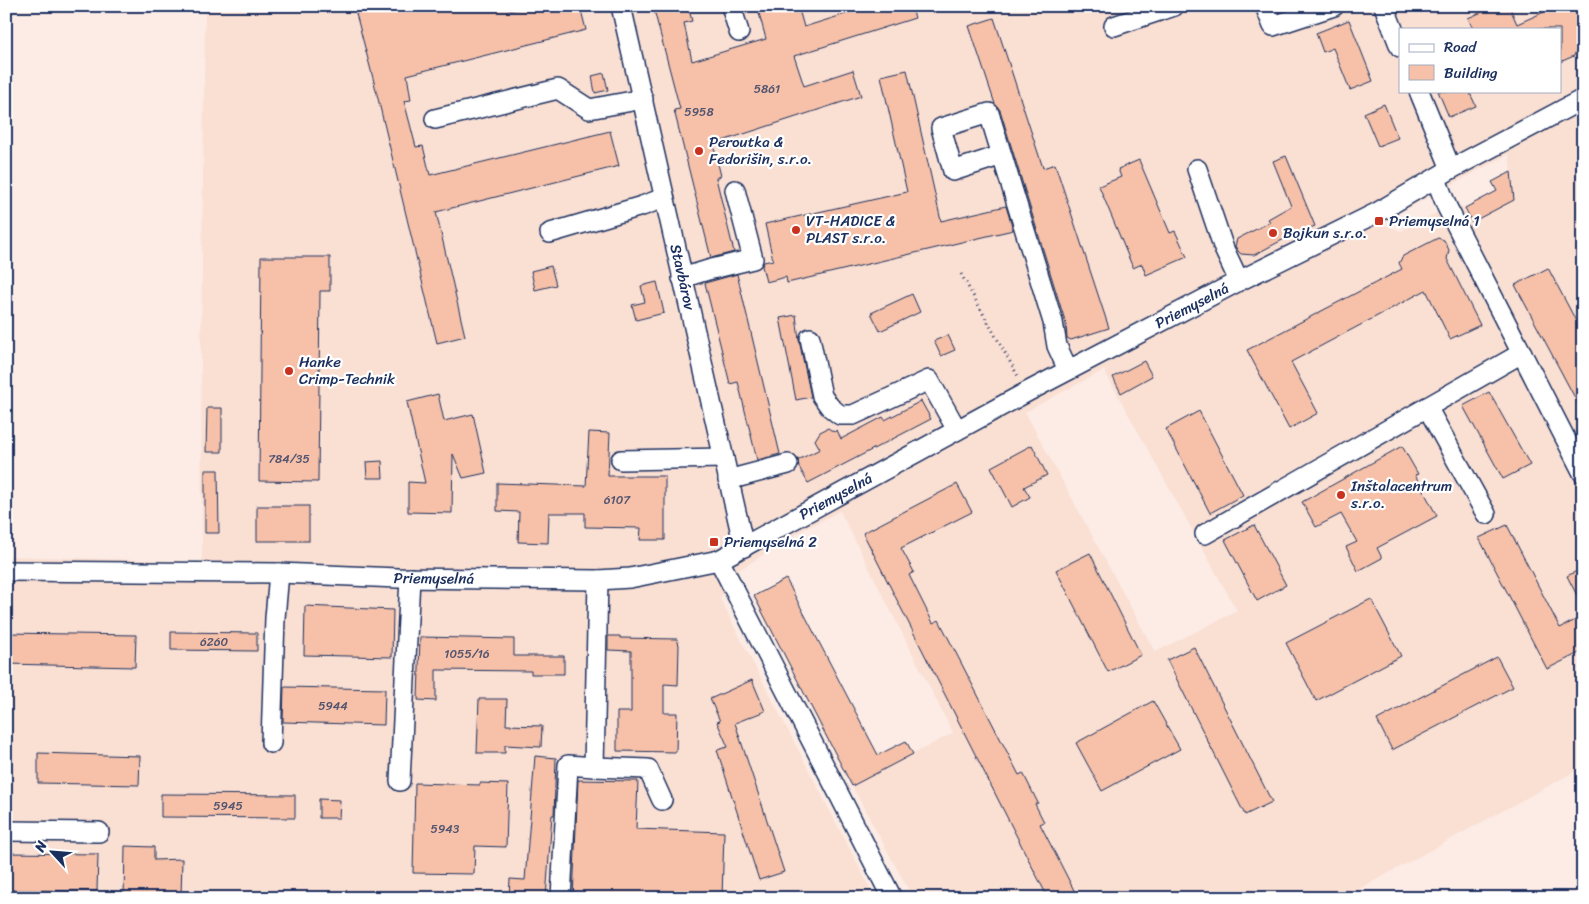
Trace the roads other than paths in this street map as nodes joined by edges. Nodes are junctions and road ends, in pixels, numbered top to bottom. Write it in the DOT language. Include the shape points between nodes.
graph roads {
  1 [pos="621,6"];
  2 [pos="731,6"];
  3 [pos="1174,6"];
  4 [pos="1265,6"];
  5 [pos="1334,6"];
  6 [pos="1384,6"];
  7 [pos="1114,26"];
  8 [pos="739,32"];
  9 [pos="1399,44"];
  10 [pos="1419,92"];
  11 [pos="643,99"];
  12 [pos="1583,99"];
  13 [pos="435,119"];
  14 [pos="1002,155"];
  15 [pos="1197,169"];
  16 [pos="1444,174"];
  17 [pos="735,190"];
  18 [pos="664,198"];
  19 [pos="550,233"];
  20 [pos="682,278"];
  21 [pos="1239,281"];
  22 [pos="810,338"];
  23 [pos="1522,353"];
  24 [pos="1068,370"];
  25 [pos="1427,407"];
  26 [pos="957,430"];
  27 [pos="724,458"];
  28 [pos="621,460"];
  29 [pos="788,464"];
  30 [pos="1583,473"];
  31 [pos="728,480"];
  32 [pos="1486,514"];
  33 [pos="1205,534"];
  34 [pos="744,547"];
  35 [pos="719,560"];
  36 [pos="6,571"];
  37 [pos="279,573"];
  38 [pos="410,578"];
  39 [pos="598,580"];
  40 [pos="271,743"];
  41 [pos="594,766"];
  42 [pos="400,781"];
  43 [pos="662,800"];
  44 [pos="6,831"];
  45 [pos="98,832"];
  46 [pos="561,898"];
  47 [pos="892,898"];
  1 -- 11 [label="street, Stavbárov"];
  2 -- 8 [label="street"];
  3 -- 7 [label="street"];
  4 -- 5 [label="street" via="1273,26"];
  6 -- 9 [label="street"];
  10 -- 16 [label="street"];
  11 -- 13 [label="street" via="589,109 558,90"];
  11 -- 18 [label="street, Stavbárov"];
  12 -- 16 [label="street, Priemyselná"];
  14 -- 24 [label="street" via="1053,322 1057,346"];
  15 -- 21 [label="street" via="1224,249"];
  16 -- 21 [label="street, Priemyselná" via="1378,212"];
  16 -- 23 [label="street" via="1447,207"];
  17 -- 20 [label="street" via="753,259"];
  18 -- 19 [label="street"];
  18 -- 20 [label="street, Stavbárov"];
  20 -- 27 [label="street, Stavbárov"];
  21 -- 24 [label="street, Priemyselná"];
  22 -- 26 [label="street" via="822,396 840,415 853,415 929,380"];
  23 -- 25 [label="street"];
  23 -- 30 [label="street"];
  24 -- 26 [label="street, Priemyselná"];
  25 -- 32 [label="street"];
  25 -- 33 [label="street"];
  26 -- 34 [label="street, Priemyselná"];
  27 -- 28 [label="street"];
  27 -- 31 [label="street, Stavbárov"];
  29 -- 31 [label="street"];
  31 -- 34 [label="street, Stavbárov"];
  34 -- 35 [label="street, Priemyselná"];
  35 -- 39 [label="street, Priemyselná" via="630,578"];
  35 -- 47 [label="street"];
  36 -- 37 [label="street, Priemyselná"];
  37 -- 38 [label="street, Priemyselná"];
  37 -- 40 [label="street"];
  38 -- 39 [label="street, Priemyselná"];
  38 -- 42 [label="street"];
  39 -- 41 [label="street"];
  41 -- 43 [label="street" via="648,769"];
  41 -- 46 [label="street" via="568,765"];
  44 -- 45 [label="street"];
}
